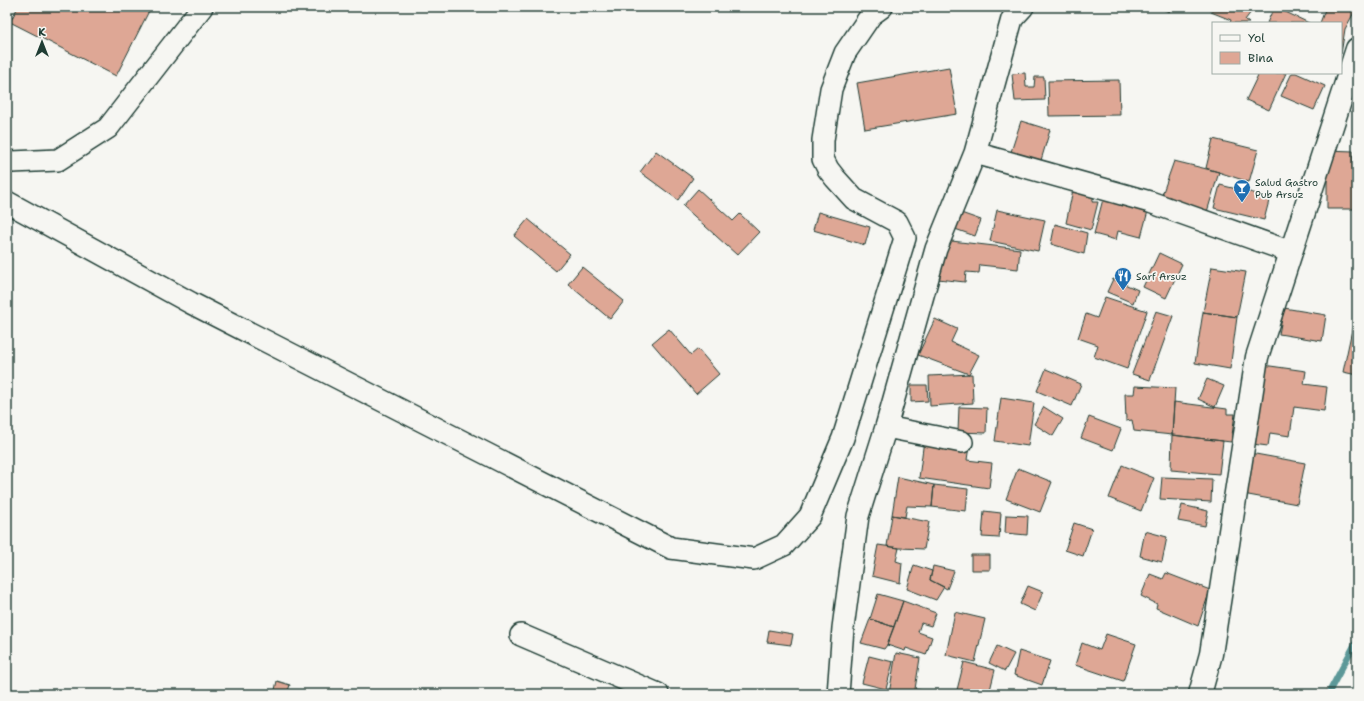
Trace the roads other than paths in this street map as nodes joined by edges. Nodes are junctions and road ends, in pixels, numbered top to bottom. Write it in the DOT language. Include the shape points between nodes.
graph roads {
  1 [pos="202,7"];
  2 [pos="882,7"];
  3 [pos="1023,7"];
  4 [pos="1357,49"];
  5 [pos="975,153"];
  6 [pos="7,160"];
  7 [pos="7,202"];
  8 [pos="1291,252"];
  9 [pos="886,427"];
  10 [pos="962,442"];
  11 [pos="521,635"];
  12 [pos="658,694"];
  13 [pos="838,694"];
  14 [pos="1200,694"];
  1 -- 6 [label="street" via="108,128 58,160"];
  2 -- 7 [label="street" via="871,15 845,53 831,88 823,140 823,159 835,178 854,198 897,222 905,238 842,438 810,516 784,545 754,559 671,548 191,303"];
  3 -- 5 [label="street" via="1012,19"];
  4 -- 8 [label="street"];
  5 -- 8 [label="street" via="1150,202"];
  5 -- 9 [label="street" via="936,249"];
  8 -- 14 [label="street" via="1257,357 1210,654"];
  9 -- 10 [label="street"];
  9 -- 13 [label="street" via="858,516 843,628"];
  11 -- 12 [label="street"];
}
